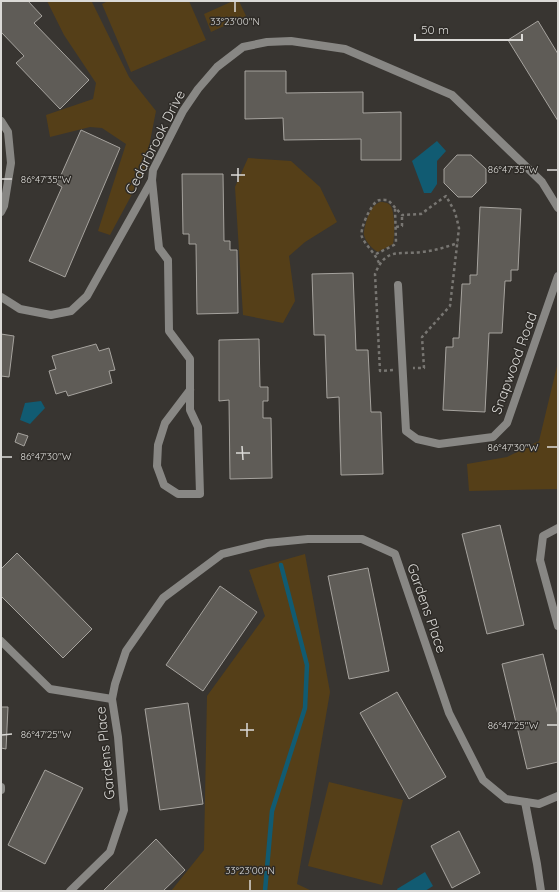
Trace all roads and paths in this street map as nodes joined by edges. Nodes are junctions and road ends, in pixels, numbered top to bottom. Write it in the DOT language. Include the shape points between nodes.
graph roads {
  1 [pos="1,121"];
  2 [pos="152,180"];
  3 [pos="395,208"];
  4 [pos="558,208"];
  5 [pos="1,212"];
  6 [pos="402,215"];
  7 [pos="396,226"];
  8 [pos="376,254"];
  9 [pos="380,263"];
  10 [pos="558,276"];
  11 [pos="398,285"];
  12 [pos="1,297"];
  13 [pos="403,369"];
  14 [pos="190,390"];
  15 [pos="558,528"];
  16 [pos="558,626"];
  17 [pos="1,641"];
  18 [pos="112,700"];
  19 [pos="1,787"];
  20 [pos="1,790"];
  21 [pos="558,796"];
  22 [pos="525,802"];
  23 [pos="70,891"];
  24 [pos="541,891"];
  1 -- 5 [label="street" via="8,132 12,163"];
  2 -- 4 [label="street, Cedarbrook Drive" via="153,170 183,111 217,67 243,47 291,41 346,50 452,95 542,182"];
  2 -- 12 [label="street, Cedarbrook Drive" via="87,296 71,311 51,316 20,309"];
  2 -- 14 [label="street" via="160,248 168,260 169,331 190,360"];
  3 -- 6 [label="path"];
  3 -- 7 [label="path"];
  3 -- 8 [label="path" via="388,200 382,200 376,201 370,209 361,233"];
  6 -- 7 [label="path" via="402,226"];
  6 -- 13 [label="path" via="421,214 446,196 455,212 459,228 450,306 422,337 424,368"];
  7 -- 8 [label="path" via="394,245"];
  8 -- 9 [label="path"];
  10 -- 13 [label="street, Snapwood Road" via="507,423 493,437 439,444 417,439 406,431"];
  11 -- 13 [label="street, Snapwood Road"];
  14 -- 14 [label="street" via="190,410 198,427 200,494 178,494 164,485 157,466 158,445 165,423"];
  15 -- 16 [label="street" via="543,536 540,560"];
  17 -- 18 [label="street" via="50,689"];
  18 -- 22 [label="street, Gardens Place" via="126,651 163,598 222,554 267,543 308,538 362,539 395,554 449,713 483,780 506,799"];
  18 -- 23 [label="street, Gardens Place" via="124,810 110,852"];
  19 -- 20 [label="street"];
  21 -- 22 [label="street, Gardens Place" via="539,804"];
  22 -- 24 [label="street"];
}
